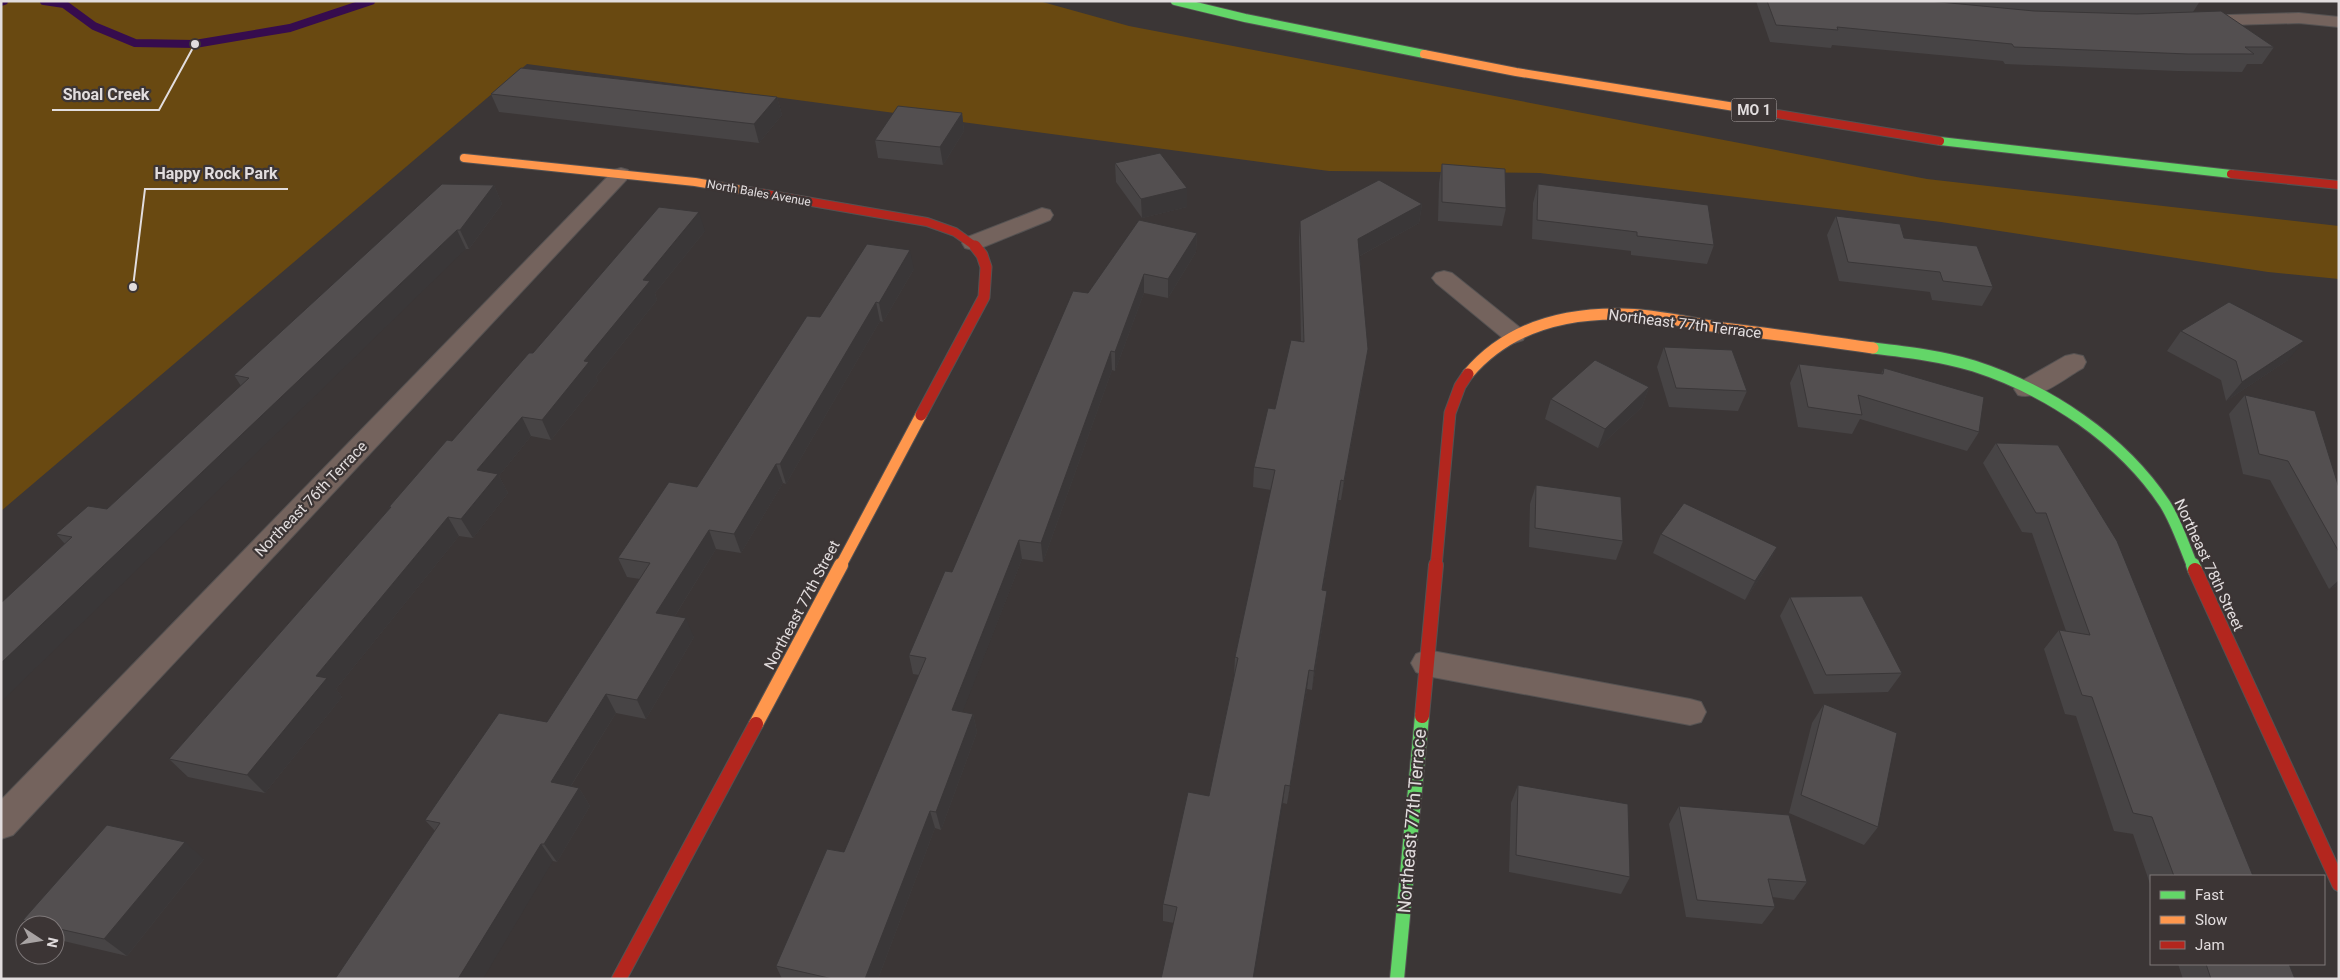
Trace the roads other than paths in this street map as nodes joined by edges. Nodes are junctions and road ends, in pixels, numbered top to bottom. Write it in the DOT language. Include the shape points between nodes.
graph roads {
  1 [pos="1175,1"];
  2 [pos="2285,1"];
  3 [pos="2299,18"];
  4 [pos="2178,22"];
  5 [pos="2339,22"];
  6 [pos="464,158"];
  7 [pos="621,174"];
  8 [pos="2339,185"];
  9 [pos="1042,215"];
  10 [pos="974,243"];
  11 [pos="1444,278"];
  12 [pos="1514,335"];
  13 [pos="1945,358"];
  14 [pos="2074,362"];
  15 [pos="2027,389"];
  16 [pos="1427,663"];
  17 [pos="1690,712"];
  18 [pos="1,824"];
  19 [pos="2339,884"];
  20 [pos="619,979"];
  21 [pos="1397,979"];
  1 -- 8 [label="street, MO 1" via="1516,72 1980,147"];
  2 -- 3 [label="street"];
  3 -- 4 [label="street"];
  3 -- 5 [label="street"];
  6 -- 7 [label="street, North Bales Avenue"];
  7 -- 10 [label="street, North Bales Avenue" via="695,182 927,222 946,227"];
  7 -- 18 [label="street, Northeast 76th Terrace"];
  9 -- 10 [label="street"];
  10 -- 20 [label="street, Northeast 77th Street" via="984,256 988,269 989,282 984,297"];
  11 -- 12 [label="street"];
  12 -- 13 [label="street, Northeast 77th Terrace" via="1573,317 1622,314"];
  12 -- 16 [label="street, Northeast 77th Terrace" via="1482,355 1470,368 1454,397"];
  13 -- 15 [label="street, Northeast 78th Street"];
  14 -- 15 [label="street"];
  15 -- 19 [label="street, Northeast 78th Street" via="2073,415 2117,448 2152,485 2165,505"];
  16 -- 17 [label="street"];
  16 -- 21 [label="street, Northeast 77th Terrace"];
}
